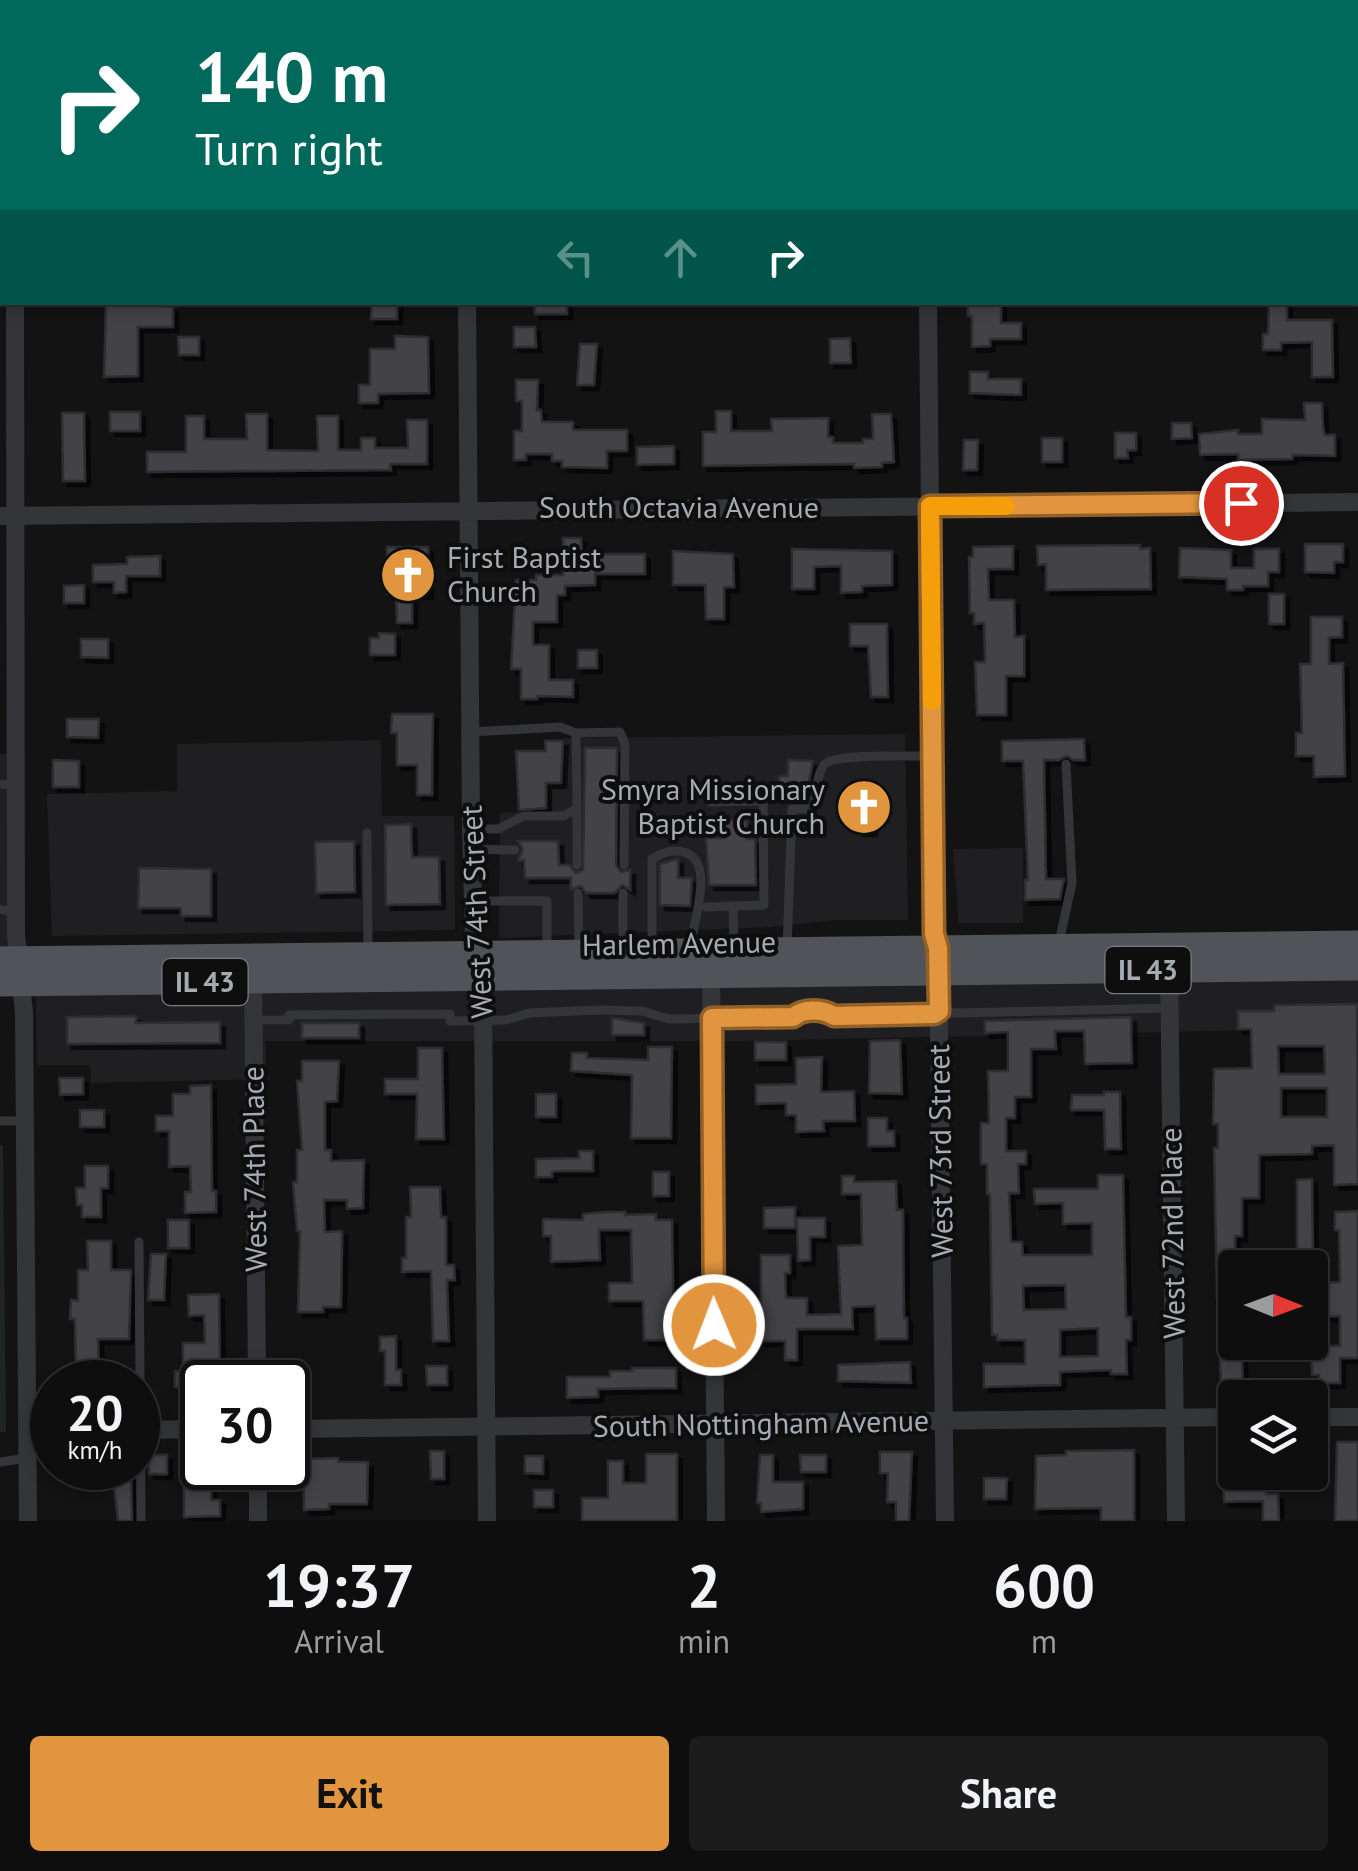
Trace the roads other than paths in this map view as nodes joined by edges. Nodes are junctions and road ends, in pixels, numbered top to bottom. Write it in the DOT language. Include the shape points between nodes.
graph roads {
  1 [pos="15,305"];
  2 [pos="466,305"];
  3 [pos="928,305"];
  4 [pos="1358,502"];
  5 [pos="930,506"];
  6 [pos="467,510"];
  7 [pos="8,516"];
  8 [pos="470,732"];
  9 [pos="576,733"];
  10 [pos="8,746"];
  11 [pos="932,756"];
  12 [pos="1066,764"];
  13 [pos="8,785"];
  14 [pos="711,802"];
  15 [pos="577,810"];
  16 [pos="8,818"];
  17 [pos="471,829"];
  18 [pos="367,833"];
  19 [pos="472,849"];
  20 [pos="515,850"];
  21 [pos="577,865"];
  22 [pos="624,865"];
  23 [pos="578,893"];
  24 [pos="623,893"];
  25 [pos="473,901"];
  26 [pos="706,906"];
  27 [pos="734,906"];
  28 [pos="8,911"];
  29 [pos="1358,943"];
  30 [pos="1065,947"];
  31 [pos="787,950"];
  32 [pos="652,951"];
  33 [pos="579,952"];
  34 [pos="623,952"];
  35 [pos="547,953"];
  36 [pos="368,955"];
  37 [pos="712,957"];
  38 [pos="1169,958"];
  39 [pos="938,961"];
  40 [pos="478,966"];
  41 [pos="1358,968"];
  42 [pos="253,969"];
  43 [pos="10,972"];
  44 [pos="1170,1008"];
  45 [pos="939,1011"];
  46 [pos="712,1018"];
  47 [pos="254,1020"];
  48 [pos="483,1021"];
  49 [pos="25,1121"];
  50 [pos="0,1122"];
  51 [pos="140,1242"];
  52 [pos="139,1360"];
  53 [pos="257,1360"];
  54 [pos="1328,1417"];
  55 [pos="1358,1417"];
  56 [pos="1175,1418"];
  57 [pos="1218,1418"];
  58 [pos="944,1423"];
  59 [pos="715,1425"];
  60 [pos="486,1427"];
  61 [pos="310,1429"];
  62 [pos="28,1431"];
  63 [pos="28,1458"];
  64 [pos="0,1462"];
  65 [pos="141,1490"];
  66 [pos="258,1490"];
  67 [pos="28,1521"];
  68 [pos="142,1521"];
  69 [pos="258,1521"];
  70 [pos="487,1521"];
  71 [pos="716,1521"];
  72 [pos="945,1521"];
  73 [pos="1176,1521"];
  1 -- 7 [label="street"];
  2 -- 6 [label="street, West 74th Street"];
  3 -- 5 [label="street, West 73rd Street"];
  4 -- 5 [label="street, South Octavia Avenue"];
  5 -- 6 [label="street, South Octavia Avenue"];
  5 -- 11 [label="street, West 73rd Street"];
  6 -- 7 [label="street, South Octavia Avenue"];
  6 -- 8 [label="street, West 74th Street"];
  7 -- 10 [label="street"];
  8 -- 9 [label="lane" via="560,727"];
  8 -- 17 [label="street, West 74th Street"];
  9 -- 15 [label="lane"];
  9 -- 22 [label="lane" via="620,732 625,744"];
  10 -- 13 [label="street"];
  11 -- 31 [label="lane" via="843,757 822,766 811,809 792,809"];
  11 -- 39 [label="street, West 73rd Street"];
  12 -- 30 [label="lane" via="1072,883 1061,933"];
  13 -- 16 [label="street"];
  14 -- 27 [label="lane" via="763,801 764,905"];
  15 -- 17 [label="lane"];
  15 -- 21 [label="lane"];
  16 -- 28 [label="street"];
  17 -- 19 [label="street, West 74th Street"];
  18 -- 36 [label="lane"];
  19 -- 20 [label="lane"];
  19 -- 25 [label="street, West 74th Street"];
  23 -- 33 [label="lane"];
  24 -- 34 [label="lane"];
  25 -- 35 [label="lane" via="547,902"];
  25 -- 40 [label="street, West 74th Street"];
  26 -- 27 [label="lane"];
  27 -- 37 [label="lane"];
  28 -- 43 [label="street"];
  29 -- 38 [label="main road, Harlem Avenue / IL 43"];
  30 -- 38 [label="main road, Harlem Avenue / IL 43"];
  30 -- 39 [label="main road, Harlem Avenue / IL 43"];
  31 -- 37 [label="main road, Harlem Avenue / IL 43"];
  31 -- 39 [label="main road, Harlem Avenue / IL 43"];
  32 -- 34 [label="main road, Harlem Avenue / IL 43"];
  32 -- 37 [label="main road, Harlem Avenue / IL 43"];
  32 -- 37 [label="lane" via="652,859 682,852 700,870 691,936"];
  33 -- 34 [label="main road, Harlem Avenue / IL 43"];
  33 -- 35 [label="main road, Harlem Avenue / IL 43"];
  35 -- 40 [label="main road, Harlem Avenue / IL 43"];
  36 -- 40 [label="main road, Harlem Avenue / IL 43"];
  36 -- 42 [label="main road, Harlem Avenue / IL 43"];
  37 -- 39 [label="main road, Harlem Avenue / IL 43"];
  37 -- 40 [label="main road, Harlem Avenue / IL 43"];
  37 -- 46 [label="street"];
  38 -- 39 [label="main road, Harlem Avenue / IL 43"];
  38 -- 41 [label="main road, Harlem Avenue / IL 43"];
  38 -- 44 [label="street, West 72nd Place"];
  39 -- 45 [label="street, West 73rd Street"];
  40 -- 42 [label="main road, Harlem Avenue / IL 43"];
  40 -- 48 [label="street, West 74th Street"];
  42 -- 43 [label="main road, Harlem Avenue / IL 43"];
  42 -- 47 [label="street, West 74th Place"];
  43 -- 49 [label="street"];
  44 -- 45 [label="lane"];
  44 -- 56 [label="street, West 72nd Place"];
  45 -- 46 [label="lane"];
  45 -- 58 [label="street, West 73rd Street"];
  46 -- 48 [label="lane" via="669,1020 642,1011 599,1010"];
  46 -- 59 [label="street"];
  47 -- 48 [label="lane" via="450,1014 450,1021"];
  47 -- 53 [label="street, West 74th Place"];
  48 -- 60 [label="street, West 74th Street"];
  49 -- 50 [label="lane"];
  49 -- 62 [label="street"];
  51 -- 52 [label="lane"];
  54 -- 55 [label="street"];
  56 -- 57 [label="street, South Nottingham Avenue"];
  56 -- 58 [label="street, South Nottingham Avenue"];
  56 -- 73 [label="street, West 72nd Place"];
  58 -- 59 [label="street, South Nottingham Avenue"];
  58 -- 72 [label="street, West 73rd Street"];
  59 -- 60 [label="street, South Nottingham Avenue"];
  59 -- 71 [label="street"];
  60 -- 61 [label="street, South Nottingham Avenue"];
  60 -- 70 [label="street, West 74th Street"];
  62 -- 63 [label="street"];
  63 -- 64 [label="lane"];
  63 -- 67 [label="street"];
  65 -- 68 [label="lane"];
  66 -- 69 [label="street"];
}
